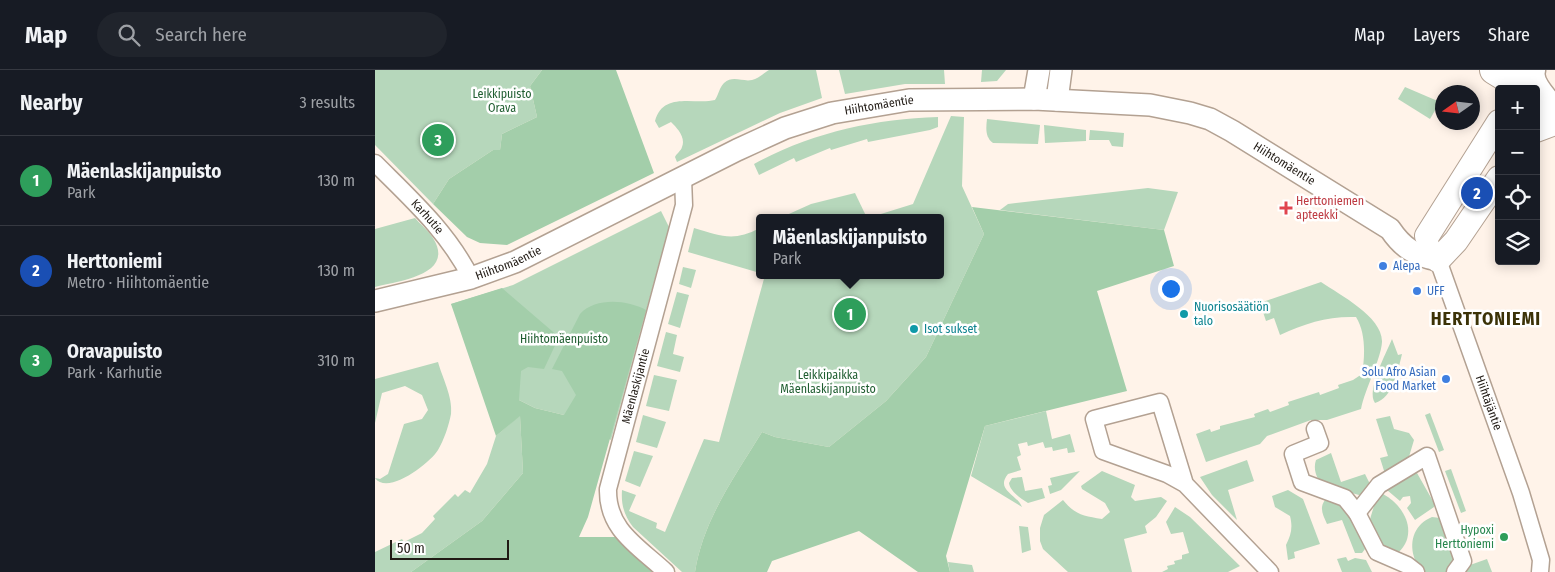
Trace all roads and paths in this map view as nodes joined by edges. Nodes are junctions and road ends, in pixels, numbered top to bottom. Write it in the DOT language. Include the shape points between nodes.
graph roads {
  1 [pos="1039,70"];
  2 [pos="1061,70"];
  3 [pos="1494,70"];
  4 [pos="1520,85"];
  5 [pos="1034,99"];
  6 [pos="1057,100"];
  7 [pos="1495,128"];
  8 [pos="375,163"];
  9 [pos="683,178"];
  10 [pos="1495,184"];
  11 [pos="1390,229"];
  12 [pos="1427,236"];
  13 [pos="1438,260"];
  14 [pos="471,278"];
  15 [pos="375,301"];
  16 [pos="1315,429"];
  17 [pos="1185,484"];
  18 [pos="1357,513"];
  19 [pos="1545,564"];
  20 [pos="666,572"];
  21 [pos="1270,572"];
  22 [pos="1416,572"];
  23 [pos="1455,572"];
  1 -- 5 [label="street"];
  2 -- 6 [label="street"];
  3 -- 4 [label="highway"];
  5 -- 6 [label="street, Hiihtomäentie"];
  5 -- 9 [label="street, Hiihtomäentie" via="909,100 832,113 785,128"];
  6 -- 11 [label="street, Hiihtomäentie" via="1151,105 1210,119"];
  7 -- 12 [label="main road"];
  8 -- 14 [label="street, Karhutie" via="442,231"];
  9 -- 14 [label="street, Hiihtomäentie" via="515,262"];
  9 -- 20 [label="street, Mäenlaskijantie" via="684,205 608,489 609,508 617,525"];
  10 -- 13 [label="main road"];
  11 -- 12 [label="street, Hiihtomäentie"];
  11 -- 13 [label="street, Hiihtomäentie" via="1407,249"];
  12 -- 13 [label="street, Hiihtäjäntie"];
  13 -- 19 [label="street, Hiihtäjäntie"];
  14 -- 15 [label="street, Hiihtomäentie"];
  16 -- 18 [label="street" via="1320,443 1293,454 1302,482 1345,498"];
  17 -- 17 [label="street" via="1167,474 1103,451 1094,419 1160,402"];
  17 -- 21 [label="street"];
  18 -- 22 [label="street" via="1377,552"];
  18 -- 23 [label="street" via="1379,485 1427,456 1463,560"];
}
